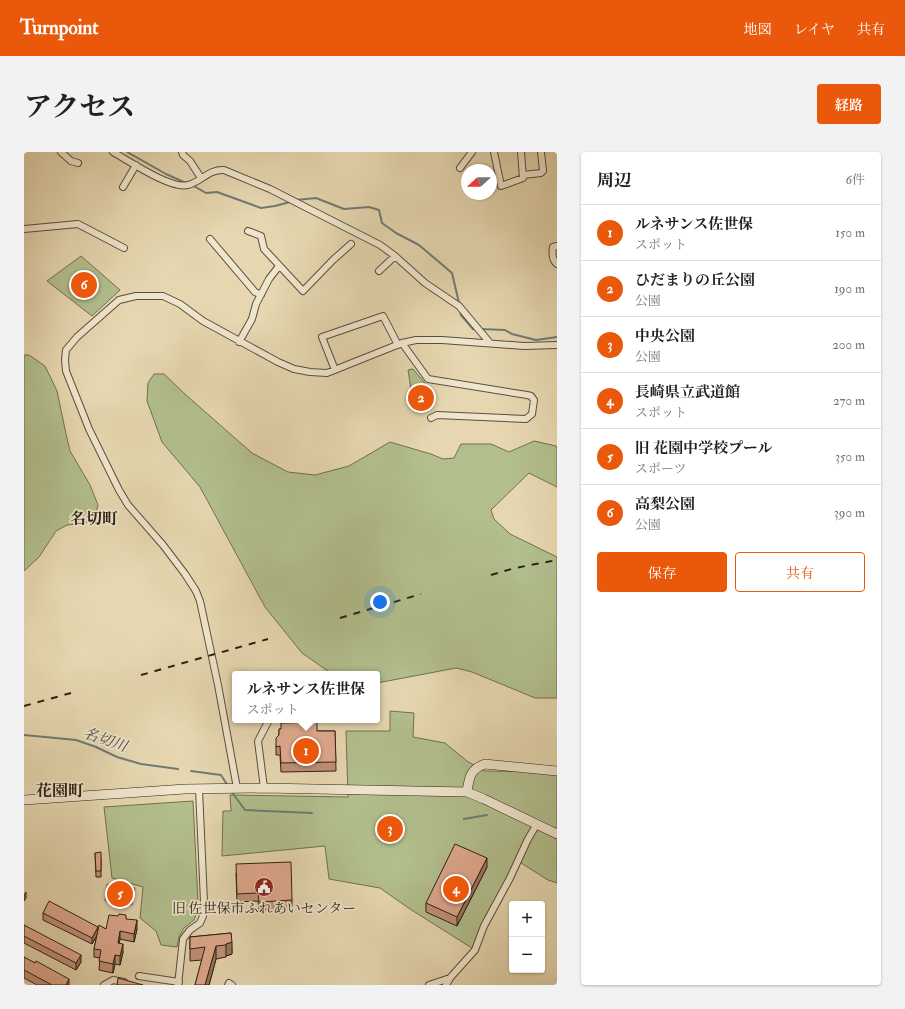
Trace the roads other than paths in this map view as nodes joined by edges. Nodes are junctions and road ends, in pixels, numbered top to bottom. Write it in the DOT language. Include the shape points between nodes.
graph roads {
  1 [pos="60,152"];
  2 [pos="113,152"];
  3 [pos="182,152"];
  4 [pos="472,152"];
  5 [pos="494,152"];
  6 [pos="521,152"];
  7 [pos="541,152"];
  8 [pos="78,163"];
  9 [pos="136,165"];
  10 [pos="460,168"];
  11 [pos="522,175"];
  12 [pos="201,178"];
  13 [pos="123,187"];
  14 [pos="24,229"];
  15 [pos="248,231"];
  16 [pos="210,239"];
  17 [pos="351,244"];
  18 [pos="557,246"];
  19 [pos="124,248"];
  20 [pos="395,256"];
  21 [pos="557,264"];
  22 [pos="279,266"];
  23 [pos="379,271"];
  24 [pos="261,295"];
  25 [pos="239,342"];
  26 [pos="490,343"];
  27 [pos="400,344"];
  28 [pos="557,345"];
  29 [pos="335,370"];
  30 [pos="431,418"];
  31 [pos="267,723"];
  32 [pos="557,772"];
  33 [pos="264,788"];
  34 [pos="199,789"];
  35 [pos="236,789"];
  36 [pos="467,792"];
  37 [pos="24,800"];
  38 [pos="537,824"];
  39 [pos="557,834"];
  40 [pos="139,976"];
  41 [pos="152,978"];
  42 [pos="450,978"];
  43 [pos="128,982"];
  44 [pos="178,984"];
  45 [pos="104,985"];
  46 [pos="148,985"];
  47 [pos="228,985"];
  48 [pos="232,985"];
  49 [pos="430,985"];
  50 [pos="446,985"];
  1 -- 8 [label="street"];
  2 -- 9 [label="street"];
  3 -- 12 [label="street"];
  4 -- 10 [label="street"];
  5 -- 11 [label="street" via="501,186 523,178"];
  6 -- 11 [label="street"];
  7 -- 11 [label="street" via="543,171"];
  9 -- 12 [label="street" via="182,186"];
  9 -- 13 [label="street"];
  12 -- 20 [label="street" via="224,170 283,196 380,245"];
  14 -- 19 [label="street" via="78,224"];
  15 -- 22 [label="street" via="261,236 264,249"];
  16 -- 24 [label="street" via="255,292"];
  17 -- 22 [label="street" via="303,291"];
  18 -- 21 [label="street" via="553,247 552,254"];
  20 -- 23 [label="street"];
  20 -- 26 [label="street" via="425,284 459,306"];
  22 -- 24 [label="street"];
  24 -- 25 [label="street" via="252,319"];
  25 -- 29 [label="street" via="294,369 315,372"];
  25 -- 35 [label="street" via="163,296 136,296 119,300 76,337 66,350 65,360 66,370 89,429 119,490 128,505 163,545 196,591 200,601"];
  26 -- 27 [label="street" via="416,340"];
  26 -- 28 [label="street"];
  27 -- 29 [label="street"];
  27 -- 29 [label="street" via="383,316 322,337"];
  27 -- 30 [label="street" via="428,379 527,395 534,400 532,414 526,419 437,415"];
  31 -- 33 [label="street" via="258,741"];
  32 -- 36 [label="street" via="485,764 472,772 468,779"];
  33 -- 35 [label="street"];
  33 -- 36 [label="street"];
  34 -- 35 [label="street"];
  34 -- 37 [label="street"];
  34 -- 44 [label="street" via="203,916 200,923 190,930 184,939"];
  36 -- 38 [label="street"];
  38 -- 39 [label="street"];
  38 -- 42 [label="street" via="484,926 475,950"];
  40 -- 41 [label="street"];
  41 -- 44 [label="street"];
  41 -- 46 [label="street"];
  42 -- 49 [label="street"];
  42 -- 50 [label="street"];
  43 -- 45 [label="street" via="113,980"];
  47 -- 48 [label="street"];
}
